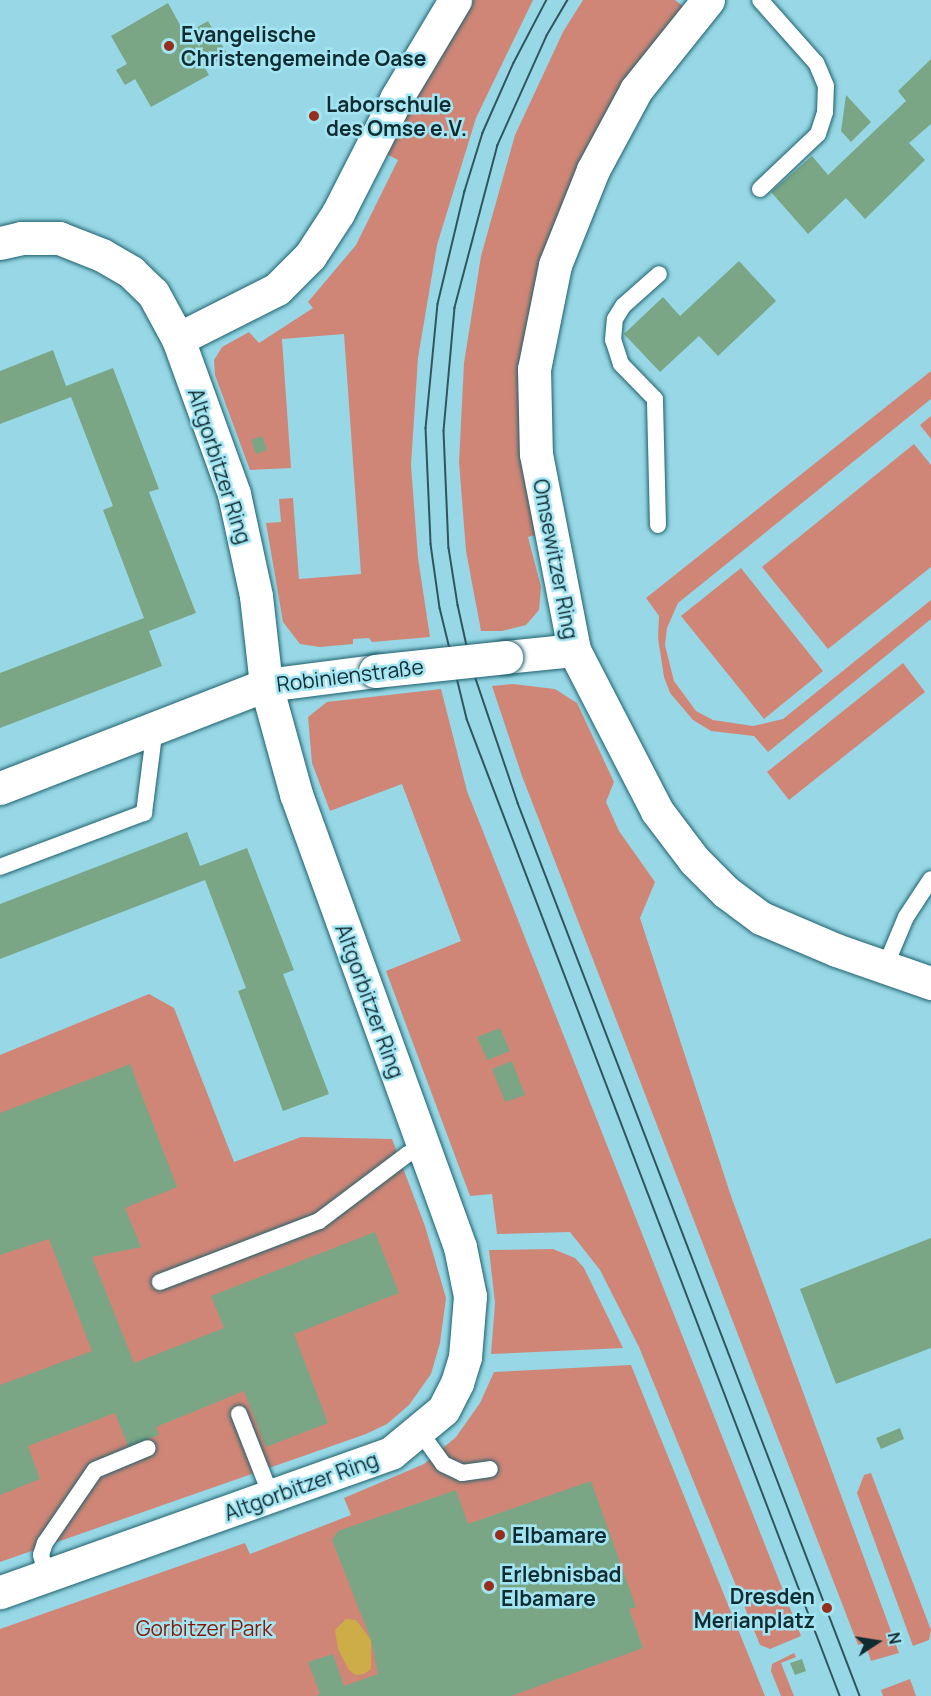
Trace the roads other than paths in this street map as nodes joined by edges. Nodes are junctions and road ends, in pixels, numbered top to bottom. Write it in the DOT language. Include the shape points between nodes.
graph roads {
  1 [pos="455,0"];
  2 [pos="708,0"];
  3 [pos="760,0"];
  4 [pos="760,189"];
  5 [pos="0,243"];
  6 [pos="659,274"];
  7 [pos="178,339"];
  8 [pos="658,525"];
  9 [pos="574,650"];
  10 [pos="266,685"];
  11 [pos="155,727"];
  12 [pos="0,788"];
  13 [pos="0,867"];
  14 [pos="931,879"];
  15 [pos="885,967"];
  16 [pos="931,983"];
  17 [pos="423,1148"];
  18 [pos="160,1282"];
  19 [pos="239,1414"];
  20 [pos="420,1432"];
  21 [pos="148,1448"];
  22 [pos="489,1469"];
  23 [pos="272,1498"];
  24 [pos="46,1576"];
  25 [pos="0,1592"];
  1 -- 7 [label="street" via="397,97 338,213 310,256 277,289"];
  2 -- 9 [label="street, Omsewitzer Ring" via="636,90 593,170 555,265 534,369 536,454"];
  3 -- 4 [label="lane" via="816,63 826,86 825,112 818,134"];
  5 -- 7 [label="street, Altgorbitzer Ring" via="21,238 59,238 102,255 131,272 153,293"];
  6 -- 8 [label="lane" via="623,306 615,319 613,340 621,364 655,399"];
  7 -- 10 [label="street, Altgorbitzer Ring" via="239,513 256,596"];
  9 -- 10 [label="street, Robinienstraße, bridge"];
  9 -- 15 [label="street, Omsewitzer Ring" via="657,812 694,860 726,892 761,918"];
  10 -- 11 [label="street, Robinienstraße"];
  10 -- 17 [label="street, Altgorbitzer Ring" via="296,794"];
  11 -- 12 [label="street, Robinienstraße"];
  11 -- 13 [label="lane" via="144,813"];
  14 -- 15 [label="lane" via="906,917"];
  15 -- 16 [label="street, Omsewitzer Ring"];
  17 -- 18 [label="lane" via="408,1154 319,1221"];
  17 -- 20 [label="street, Altgorbitzer Ring" via="460,1247 470,1296 465,1358 457,1383 442,1410"];
  19 -- 23 [label="lane"];
  20 -- 22 [label="lane" via="444,1464 462,1473"];
  20 -- 23 [label="street, Altgorbitzer Ring" via="374,1461"];
  21 -- 24 [label="lane" via="95,1470 45,1543 40,1555"];
  23 -- 24 [label="street, Altgorbitzer Ring"];
  24 -- 25 [label="street, Altgorbitzer Ring"];
}
